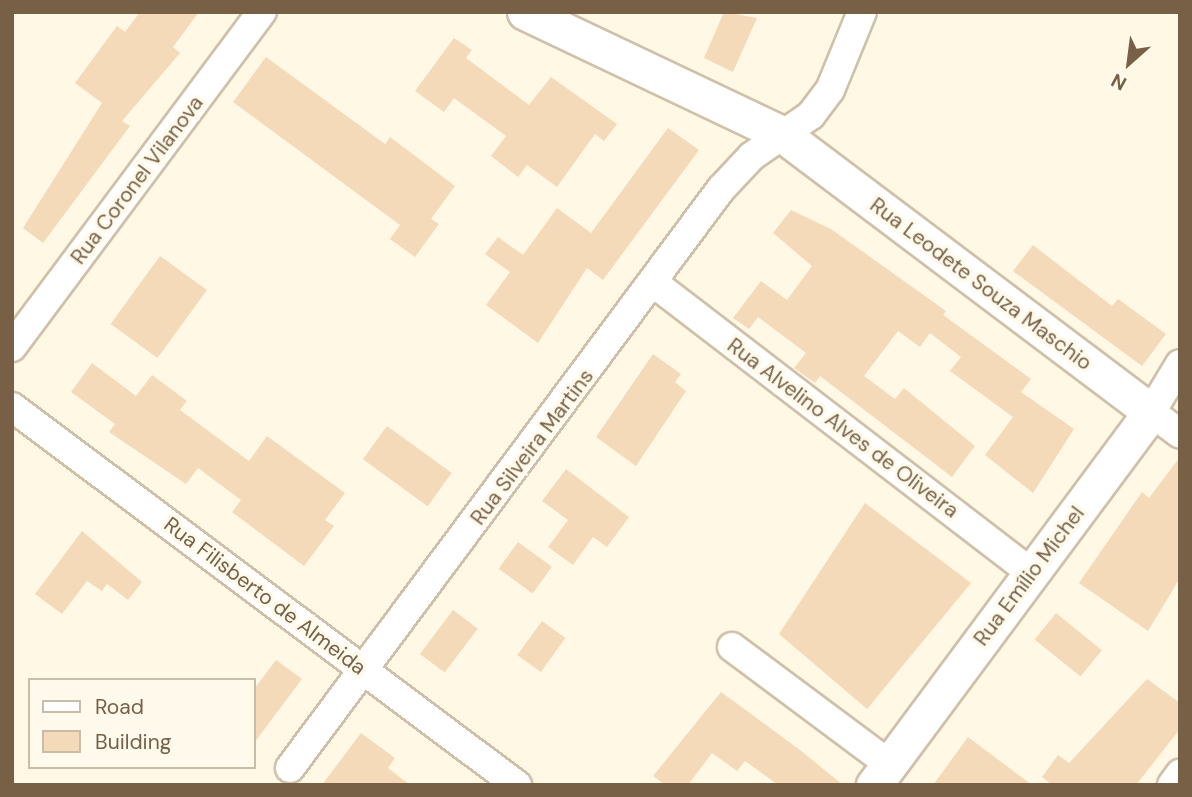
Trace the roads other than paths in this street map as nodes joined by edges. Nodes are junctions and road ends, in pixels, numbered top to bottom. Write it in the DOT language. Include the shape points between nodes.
graph roads {
  1 [pos="262,12"];
  2 [pos="525,12"];
  3 [pos="862,12"];
  4 [pos="782,134"];
  5 [pos="655,284"];
  6 [pos="12,347"];
  7 [pos="1180,364"];
  8 [pos="12,407"];
  9 [pos="1151,412"];
  10 [pos="1180,433"];
  11 [pos="1031,572"];
  12 [pos="732,648"];
  13 [pos="364,670"];
  14 [pos="290,768"];
  15 [pos="881,774"];
  16 [pos="1180,774"];
  17 [pos="517,785"];
  18 [pos="1172,785"];
  1 -- 6 [label="street, Rua Coronel Vilanova"];
  2 -- 4 [label="street, Rua Leodete Souza Maschio"];
  3 -- 4 [label="street, Rua Silveira Martins" via="830,90 811,115"];
  4 -- 5 [label="street, Rua Silveira Martins" via="721,189"];
  4 -- 9 [label="street, Rua Leodete Souza Maschio"];
  5 -- 11 [label="street, Rua Alvelino Alves de Oliveira"];
  5 -- 13 [label="street, Rua Silveira Martins"];
  7 -- 9 [label="street, Rua Emílio Michel"];
  8 -- 13 [label="street, Rua Filisberto de Almeida"];
  9 -- 10 [label="street, Rua Leodete Souza Maschio"];
  9 -- 11 [label="street, Rua Emílio Michel"];
  11 -- 15 [label="street, Rua Emílio Michel"];
  12 -- 15 [label="street"];
  13 -- 14 [label="street, Rua Silveira Martins"];
  13 -- 17 [label="street, Rua Filisberto de Almeida"];
  16 -- 18 [label="street"];
}
